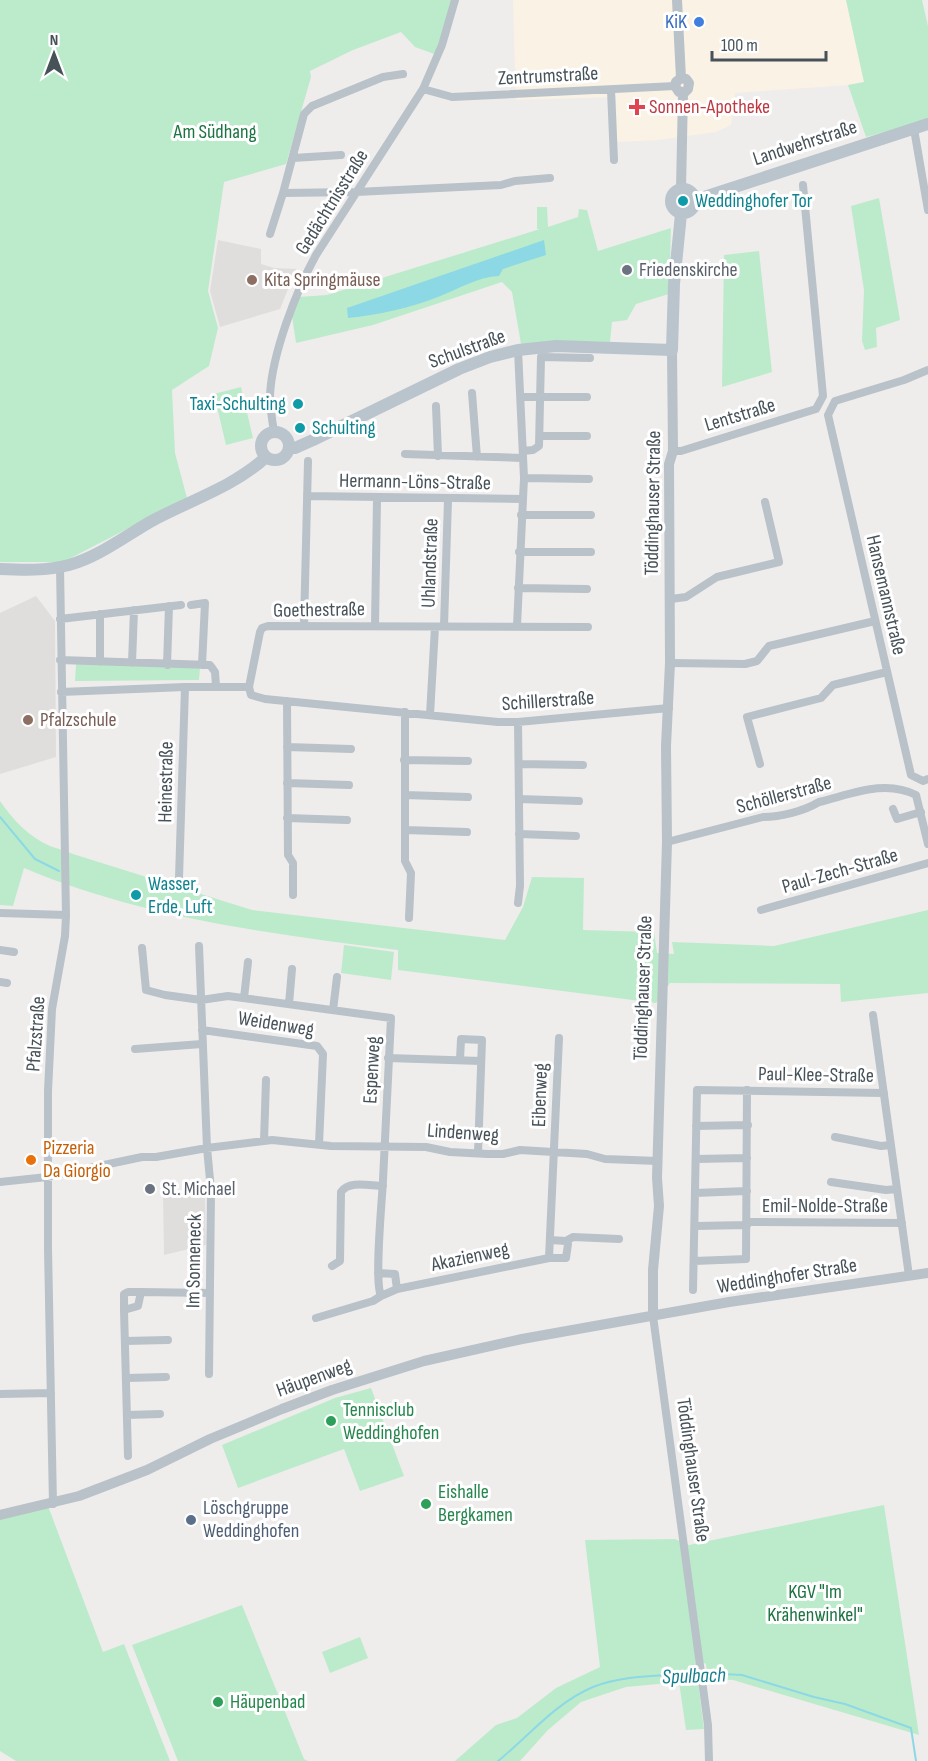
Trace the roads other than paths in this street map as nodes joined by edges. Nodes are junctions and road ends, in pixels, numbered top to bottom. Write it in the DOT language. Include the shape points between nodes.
graph roads {
  1 [pos="455,0"];
  2 [pos="672,0"];
  3 [pos="677,0"];
  4 [pos="678,20"];
  5 [pos="403,74"];
  6 [pos="680,86"];
  7 [pos="423,89"];
  8 [pos="611,90"];
  9 [pos="928,124"];
  10 [pos="914,129"];
  11 [pos="341,156"];
  12 [pos="293,158"];
  13 [pos="614,160"];
  14 [pos="550,178"];
  15 [pos="803,185"];
  16 [pos="681,189"];
  17 [pos="356,192"];
  18 [pos="283,194"];
  19 [pos="695,200"];
  20 [pos="928,210"];
  21 [pos="681,214"];
  22 [pos="270,234"];
  23 [pos="518,350"];
  24 [pos="672,350"];
  25 [pos="590,358"];
  26 [pos="928,370"];
  27 [pos="472,393"];
  28 [pos="541,397"];
  29 [pos="587,397"];
  30 [pos="521,398"];
  31 [pos="436,406"];
  32 [pos="274,432"];
  33 [pos="540,436"];
  34 [pos="587,436"];
  35 [pos="288,448"];
  36 [pos="673,451"];
  37 [pos="264,453"];
  38 [pos="405,454"];
  39 [pos="523,455"];
  40 [pos="438,456"];
  41 [pos="477,457"];
  42 [pos="308,461"];
  43 [pos="524,478"];
  44 [pos="589,479"];
  45 [pos="307,496"];
  46 [pos="377,499"];
  47 [pos="523,499"];
  48 [pos="448,500"];
  49 [pos="765,502"];
  50 [pos="521,515"];
  51 [pos="591,515"];
  52 [pos="519,552"];
  53 [pos="591,552"];
  54 [pos="60,567"];
  55 [pos="0,569"];
  56 [pos="518,588"];
  57 [pos="587,589"];
  58 [pos="671,599"];
  59 [pos="169,606"];
  60 [pos="134,610"];
  61 [pos="100,614"];
  62 [pos="60,620"];
  63 [pos="874,621"];
  64 [pos="304,626"];
  65 [pos="375,626"];
  66 [pos="444,626"];
  67 [pos="517,626"];
  68 [pos="435,627"];
  69 [pos="588,627"];
  70 [pos="60,660"];
  71 [pos="100,662"];
  72 [pos="132,663"];
  73 [pos="670,663"];
  74 [pos="166,665"];
  75 [pos="202,665"];
  76 [pos="887,672"];
  77 [pos="216,686"];
  78 [pos="185,687"];
  79 [pos="249,687"];
  80 [pos="61,692"];
  81 [pos="287,701"];
  82 [pos="669,708"];
  83 [pos="405,712"];
  84 [pos="430,715"];
  85 [pos="518,722"];
  86 [pos="287,747"];
  87 [pos="351,749"];
  88 [pos="404,760"];
  89 [pos="468,761"];
  90 [pos="519,764"];
  91 [pos="759,764"];
  92 [pos="583,765"];
  93 [pos="928,779"];
  94 [pos="287,783"];
  95 [pos="349,785"];
  96 [pos="405,795"];
  97 [pos="468,797"];
  98 [pos="519,799"];
  99 [pos="579,801"];
  100 [pos="893,809"];
  101 [pos="921,812"];
  102 [pos="287,818"];
  103 [pos="347,820"];
  104 [pos="405,831"];
  105 [pos="467,832"];
  106 [pos="519,834"];
  107 [pos="576,836"];
  108 [pos="667,842"];
  109 [pos="928,844"];
  110 [pos="928,863"];
  111 [pos="179,878"];
  112 [pos="293,896"];
  113 [pos="518,903"];
  114 [pos="761,910"];
  115 [pos="0,913"];
  116 [pos="66,915"];
  117 [pos="409,918"];
  118 [pos="199,946"];
  119 [pos="142,948"];
  120 [pos="0,950"];
  121 [pos="14,952"];
  122 [pos="248,962"];
  123 [pos="292,969"];
  124 [pos="337,977"];
  125 [pos="244,998"];
  126 [pos="201,1000"];
  127 [pos="289,1004"];
  128 [pos="333,1010"];
  129 [pos="873,1015"];
  130 [pos="202,1030"];
  131 [pos="559,1038"];
  132 [pos="202,1044"];
  133 [pos="135,1049"];
  134 [pos="388,1058"];
  135 [pos="460,1060"];
  136 [pos="481,1061"];
  137 [pos="266,1080"];
  138 [pos="747,1090"];
  139 [pos="884,1093"];
  140 [pos="748,1125"];
  141 [pos="696,1126"];
  142 [pos="835,1137"];
  143 [pos="264,1141"];
  144 [pos="319,1144"];
  145 [pos="891,1145"];
  146 [pos="385,1146"];
  147 [pos="207,1148"];
  148 [pos="555,1152"];
  149 [pos="478,1153"];
  150 [pos="747,1158"];
  151 [pos="696,1159"];
  152 [pos="658,1161"];
  153 [pos="47,1177"];
  154 [pos="0,1182"];
  155 [pos="831,1182"];
  156 [pos="383,1186"];
  157 [pos="897,1190"];
  158 [pos="747,1191"];
  159 [pos="695,1193"];
  160 [pos="902,1223"];
  161 [pos="747,1224"];
  162 [pos="695,1226"];
  163 [pos="619,1239"];
  164 [pos="550,1240"];
  165 [pos="566,1241"];
  166 [pos="549,1258"];
  167 [pos="694,1261"];
  168 [pos="332,1266"];
  169 [pos="378,1273"];
  170 [pos="928,1273"];
  171 [pos="909,1276"];
  172 [pos="397,1289"];
  173 [pos="693,1290"];
  174 [pos="141,1292"];
  175 [pos="210,1293"];
  176 [pos="381,1296"];
  177 [pos="124,1310"];
  178 [pos="652,1316"];
  179 [pos="316,1318"];
  180 [pos="168,1340"];
  181 [pos="125,1341"];
  182 [pos="209,1374"];
  183 [pos="166,1377"];
  184 [pos="127,1378"];
  185 [pos="51,1393"];
  186 [pos="0,1394"];
  187 [pos="160,1414"];
  188 [pos="127,1415"];
  189 [pos="128,1456"];
  190 [pos="53,1504"];
  191 [pos="0,1515"];
  192 [pos="709,1761"];
  1 -- 7 [label="street, Gedächtnisstraße"];
  2 -- 4 [label="street"];
  3 -- 4 [label="street"];
  4 -- 6 [label="street"];
  5 -- 12 [label="street" via="382,77 312,106 304,114"];
  6 -- 8 [label="street, Zentrumstraße"];
  6 -- 16 [label="street"];
  7 -- 8 [label="street, Zentrumstraße" via="452,98"];
  7 -- 17 [label="street, Gedächtnisstraße"];
  8 -- 13 [label="street"];
  9 -- 10 [label="main road, Landwehrstraße"];
  10 -- 19 [label="main road, Landwehrstraße"];
  10 -- 20 [label="street"];
  11 -- 12 [label="street"];
  12 -- 18 [label="street"];
  14 -- 17 [label="street" via="501,185"];
  15 -- 36 [label="street, Lentstraße" via="823,396 816,409"];
  16 -- 19 [label="main road" via="690,191"];
  16 -- 21 [label="main road" via="672,195 670,203"];
  17 -- 18 [label="street"];
  17 -- 32 [label="street, Gedächtnisstraße" via="311,265 291,313 271,385"];
  18 -- 22 [label="street"];
  19 -- 21 [label="main road" via="690,211"];
  21 -- 24 [label="main road, Töddinghauser Straße"];
  23 -- 24 [label="main road, Schulstraße" via="572,345"];
  23 -- 30 [label="street"];
  23 -- 35 [label="main road, Schulstraße" via="459,369 313,440"];
  24 -- 36 [label="street, Töddinghauser Straße"];
  25 -- 28 [label="street" via="541,357"];
  26 -- 63 [label="street, Hansemannstraße" via="835,401 828,415"];
  27 -- 41 [label="street"];
  28 -- 29 [label="street"];
  28 -- 30 [label="street"];
  28 -- 33 [label="street"];
  30 -- 39 [label="street"];
  31 -- 40 [label="street"];
  32 -- 35 [label="main road" via="286,438"];
  32 -- 37 [label="main road" via="262,440"];
  33 -- 34 [label="street"];
  33 -- 39 [label="street" via="539,446"];
  35 -- 37 [label="main road" via="278,460"];
  36 -- 58 [label="street, Töddinghauser Straße" via="669,464"];
  37 -- 54 [label="main road" via="234,479 90,556"];
  38 -- 40 [label="street"];
  39 -- 41 [label="street"];
  39 -- 43 [label="street"];
  40 -- 41 [label="street"];
  42 -- 45 [label="street"];
  43 -- 44 [label="street"];
  43 -- 47 [label="street"];
  45 -- 46 [label="street, Hermann-Löns-Straße"];
  45 -- 64 [label="street"];
  46 -- 48 [label="street, Hermann-Löns-Straße"];
  46 -- 65 [label="street"];
  47 -- 48 [label="street, Hermann-Löns-Straße"];
  47 -- 50 [label="street"];
  48 -- 66 [label="street, Uhlandstraße"];
  49 -- 58 [label="street" via="779,562 717,577 686,597"];
  50 -- 51 [label="street"];
  50 -- 52 [label="street"];
  52 -- 53 [label="street"];
  52 -- 56 [label="street"];
  54 -- 55 [label="main road"];
  54 -- 62 [label="street, Pfalzstraße"];
  56 -- 57 [label="street"];
  56 -- 67 [label="street"];
  58 -- 73 [label="street, Töddinghauser Straße"];
  59 -- 60 [label="street"];
  59 -- 74 [label="street"];
  59 -- 75 [label="street" via="205,603"];
  60 -- 61 [label="street"];
  60 -- 72 [label="street"];
  61 -- 62 [label="street"];
  61 -- 71 [label="street"];
  62 -- 70 [label="street, Pfalzstraße"];
  63 -- 73 [label="street" via="769,646 757,661 745,664"];
  63 -- 76 [label="street, Hansemannstraße"];
  64 -- 65 [label="street, Goethestraße"];
  64 -- 79 [label="street, Goethestraße" via="262,628"];
  65 -- 68 [label="street, Goethestraße"];
  66 -- 67 [label="street, Goethestraße"];
  66 -- 68 [label="street, Goethestraße"];
  67 -- 69 [label="street, Goethestraße"];
  68 -- 84 [label="street"];
  70 -- 71 [label="street"];
  70 -- 80 [label="street, Pfalzstraße"];
  71 -- 72 [label="street"];
  72 -- 74 [label="street"];
  73 -- 82 [label="street, Töddinghauser Straße"];
  74 -- 75 [label="street"];
  75 -- 77 [label="street" via="214,668"];
  76 -- 91 [label="street" via="833,686 821,698 747,717"];
  76 -- 93 [label="street, Hansemannstraße" via="911,775 923,781"];
  77 -- 78 [label="street"];
  77 -- 79 [label="street"];
  78 -- 80 [label="street"];
  78 -- 111 [label="street, Heinestraße"];
  79 -- 81 [label="street, Schillerstraße" via="253,697"];
  80 -- 116 [label="street, Pfalzstraße"];
  81 -- 83 [label="street, Schillerstraße"];
  81 -- 86 [label="street"];
  82 -- 85 [label="street, Schillerstraße"];
  82 -- 108 [label="street, Töddinghauser Straße"];
  83 -- 84 [label="street, Schillerstraße"];
  83 -- 88 [label="street"];
  84 -- 85 [label="street, Schillerstraße"];
  85 -- 90 [label="street"];
  86 -- 87 [label="street"];
  86 -- 94 [label="street"];
  88 -- 89 [label="street"];
  88 -- 96 [label="street"];
  90 -- 92 [label="street"];
  90 -- 98 [label="street"];
  94 -- 95 [label="street"];
  94 -- 102 [label="street"];
  96 -- 97 [label="street"];
  96 -- 104 [label="street"];
  98 -- 99 [label="street"];
  98 -- 106 [label="street"];
  100 -- 101 [label="street" via="897,819"];
  101 -- 108 [label="street, Schöllerstraße" via="916,795 883,786"];
  101 -- 109 [label="street"];
  102 -- 103 [label="street"];
  102 -- 112 [label="street"];
  104 -- 105 [label="street"];
  104 -- 117 [label="street" via="405,861 411,873"];
  106 -- 107 [label="street"];
  106 -- 113 [label="street"];
  108 -- 152 [label="street, Töddinghauser Straße"];
  110 -- 114 [label="street, Paul-Zech-Straße"];
  115 -- 116 [label="street"];
  116 -- 153 [label="street, Pfalzstraße" via="52,1009"];
  118 -- 126 [label="street"];
  119 -- 126 [label="street, Espenweg" via="146,990"];
  120 -- 121 [label="street"];
  122 -- 125 [label="street"];
  123 -- 127 [label="street"];
  124 -- 128 [label="street"];
  125 -- 126 [label="street, Espenweg"];
  125 -- 127 [label="street, Espenweg"];
  126 -- 130 [label="street"];
  127 -- 128 [label="street, Espenweg"];
  128 -- 134 [label="street, Espenweg" via="391,1018"];
  129 -- 139 [label="street"];
  130 -- 132 [label="street"];
  130 -- 144 [label="street, Weidenweg" via="322,1049"];
  131 -- 148 [label="street, Eibenweg"];
  132 -- 133 [label="street"];
  132 -- 147 [label="street"];
  134 -- 135 [label="street"];
  134 -- 146 [label="street, Espenweg"];
  135 -- 136 [label="street"];
  135 -- 136 [label="street" via="461,1040 482,1040"];
  136 -- 149 [label="street"];
  137 -- 143 [label="street"];
  138 -- 139 [label="street, Paul-Klee-Straße"];
  138 -- 140 [label="street"];
  138 -- 141 [label="street, Paul-Klee-Straße" via="697,1090"];
  139 -- 145 [label="street"];
  140 -- 141 [label="street"];
  140 -- 150 [label="street"];
  141 -- 151 [label="street"];
  142 -- 145 [label="street"];
  143 -- 144 [label="street, Lindenweg"];
  143 -- 147 [label="street, Lindenweg"];
  144 -- 146 [label="street, Lindenweg"];
  145 -- 157 [label="street"];
  146 -- 149 [label="street, Lindenweg"];
  146 -- 156 [label="street"];
  147 -- 153 [label="street, Lindenweg"];
  147 -- 175 [label="street, Im Sonneneck" via="211,1190"];
  148 -- 149 [label="street, Lindenweg"];
  148 -- 152 [label="street, Lindenweg"];
  148 -- 164 [label="street"];
  150 -- 151 [label="street"];
  150 -- 158 [label="street"];
  151 -- 159 [label="street"];
  152 -- 178 [label="street, Töddinghauser Straße"];
  153 -- 154 [label="street, Lindenweg"];
  153 -- 185 [label="street, Pfalzstraße"];
  155 -- 157 [label="street"];
  156 -- 168 [label="street" via="344,1187 340,1261"];
  156 -- 169 [label="street"];
  157 -- 160 [label="street"];
  158 -- 159 [label="street"];
  158 -- 161 [label="street"];
  159 -- 162 [label="street"];
  160 -- 161 [label="street, Emil-Nolde-Straße"];
  160 -- 171 [label="street"];
  161 -- 162 [label="street, Emil-Nolde-Straße"];
  161 -- 167 [label="street" via="746,1259"];
  162 -- 167 [label="street"];
  163 -- 165 [label="street" via="573,1237"];
  164 -- 165 [label="street"];
  164 -- 166 [label="street"];
  165 -- 166 [label="street, Akazienweg" via="566,1258"];
  166 -- 172 [label="street, Akazienweg"];
  167 -- 173 [label="street"];
  169 -- 172 [label="street" via="394,1274"];
  169 -- 176 [label="street"];
  170 -- 171 [label="street, Weddinghofer Straße"];
  171 -- 178 [label="street, Weddinghofer Straße"];
  172 -- 176 [label="street, Akazienweg"];
  174 -- 175 [label="street"];
  174 -- 177 [label="street" via="138,1306"];
  174 -- 177 [label="street" via="124,1294"];
  175 -- 182 [label="street, Im Sonneneck"];
  176 -- 179 [label="street, Akazienweg"];
  177 -- 181 [label="street"];
  178 -- 190 [label="street, Häupenweg" via="459,1352 387,1371 282,1409 126,1478"];
  178 -- 192 [label="street, Töddinghauser Straße" via="708,1725"];
  180 -- 181 [label="street"];
  181 -- 184 [label="street"];
  183 -- 184 [label="street"];
  184 -- 188 [label="street"];
  185 -- 186 [label="street"];
  185 -- 190 [label="street, Pfalzstraße"];
  187 -- 188 [label="street"];
  188 -- 189 [label="street"];
  190 -- 191 [label="street, Häupenweg"];
}
